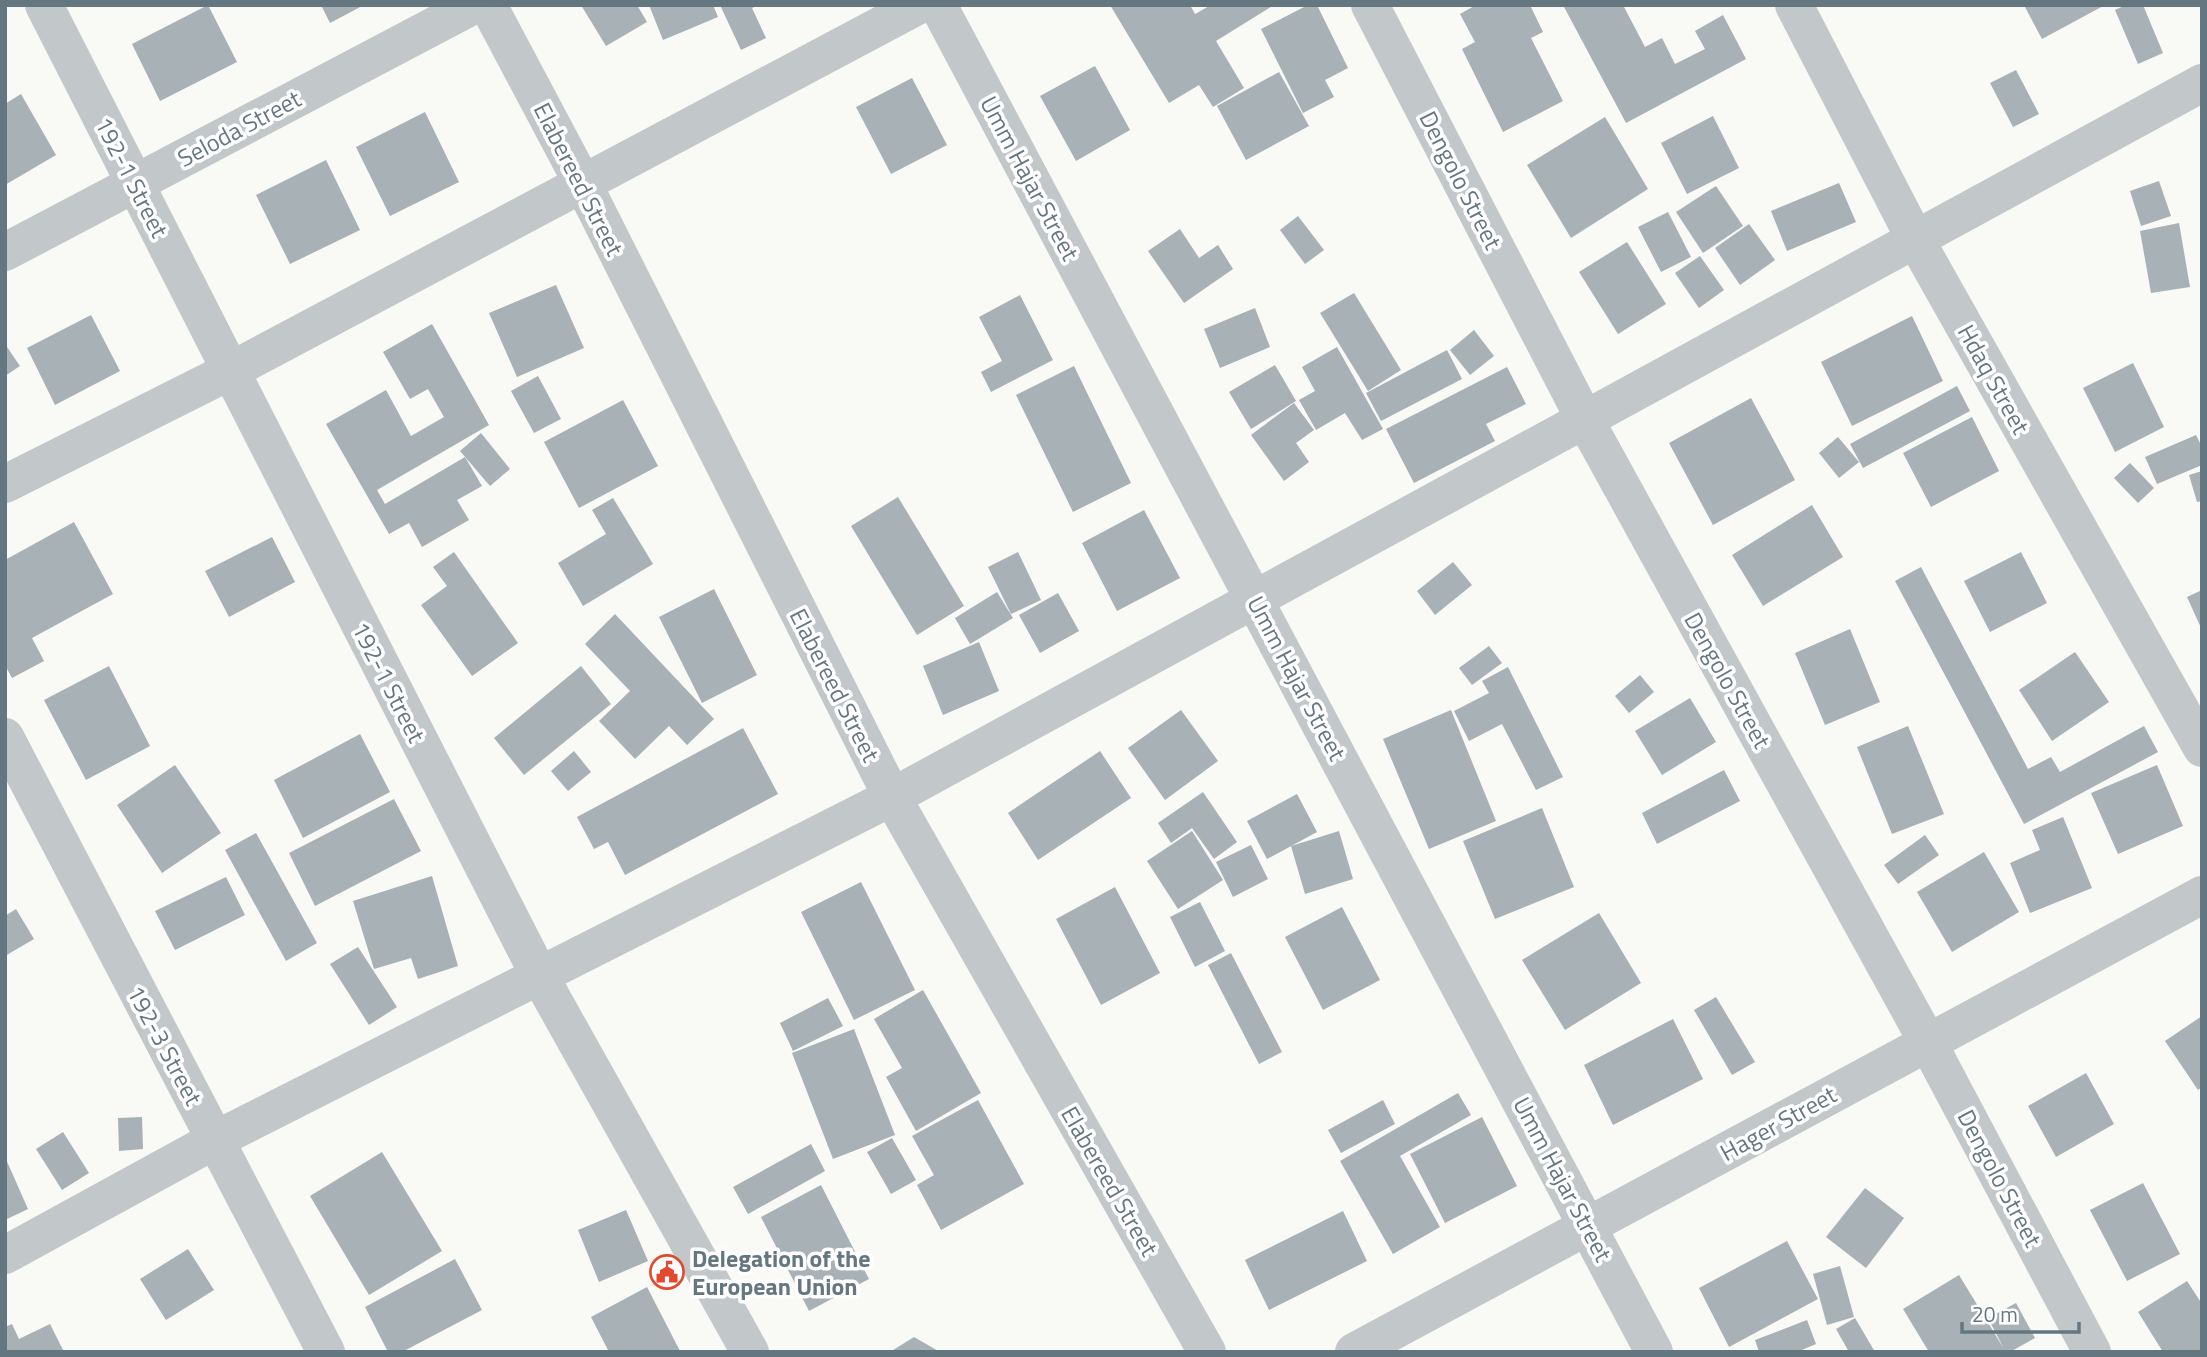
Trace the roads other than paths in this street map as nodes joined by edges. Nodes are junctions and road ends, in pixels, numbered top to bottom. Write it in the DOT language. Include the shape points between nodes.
graph roads {
  1 [pos="44,5"];
  2 [pos="474,5"];
  3 [pos="488,5"];
  4 [pos="919,5"];
  5 [pos="939,5"];
  6 [pos="1370,5"];
  7 [pos="1794,5"];
  8 [pos="2202,83"];
  9 [pos="135,182"];
  10 [pos="584,186"];
  11 [pos="1914,237"];
  12 [pos="5,252"];
  13 [pos="230,371"];
  14 [pos="1585,420"];
  15 [pos="5,484"];
  16 [pos="1254,599"];
  17 [pos="5,737"];
  18 [pos="2202,748"];
  19 [pos="892,797"];
  20 [pos="2202,895"];
  21 [pos="539,975"];
  22 [pos="1927,1041"];
  23 [pos="215,1140"];
  24 [pos="1589,1227"];
  25 [pos="5,1255"];
  26 [pos="326,1352"];
  27 [pos="750,1352"];
  28 [pos="1207,1352"];
  29 [pos="1354,1352"];
  30 [pos="1654,1352"];
  31 [pos="2092,1352"];
  1 -- 9 [label="street, 192-1 Street"];
  2 -- 9 [label="street, Seloda Street"];
  3 -- 10 [label="street, Elabereed Street"];
  4 -- 10 [label="street"];
  5 -- 16 [label="street, Umm Hajar Street"];
  6 -- 14 [label="street, Dengolo Street"];
  7 -- 11 [label="street, Hdaq Street"];
  8 -- 11 [label="street"];
  9 -- 12 [label="street, Seloda Street"];
  9 -- 13 [label="street, 192-1 Street"];
  10 -- 13 [label="street"];
  10 -- 19 [label="street, Elabereed Street"];
  11 -- 14 [label="street"];
  11 -- 18 [label="street, Hdaq Street"];
  13 -- 15 [label="street"];
  13 -- 21 [label="street, 192-1 Street"];
  14 -- 16 [label="street"];
  14 -- 22 [label="street, Dengolo Street"];
  16 -- 19 [label="street"];
  16 -- 24 [label="street, Umm Hajar Street"];
  17 -- 23 [label="street, 192-3 Street"];
  19 -- 21 [label="street"];
  19 -- 28 [label="street, Elabereed Street"];
  20 -- 22 [label="street, Hager Street"];
  21 -- 23 [label="street"];
  21 -- 27 [label="street, 192-1 Street"];
  22 -- 24 [label="street, Hager Street"];
  22 -- 31 [label="street, Dengolo Street"];
  23 -- 25 [label="street"];
  23 -- 26 [label="street, 192-3 Street"];
  24 -- 29 [label="street, Hager Street"];
  24 -- 30 [label="street, Umm Hajar Street"];
}
